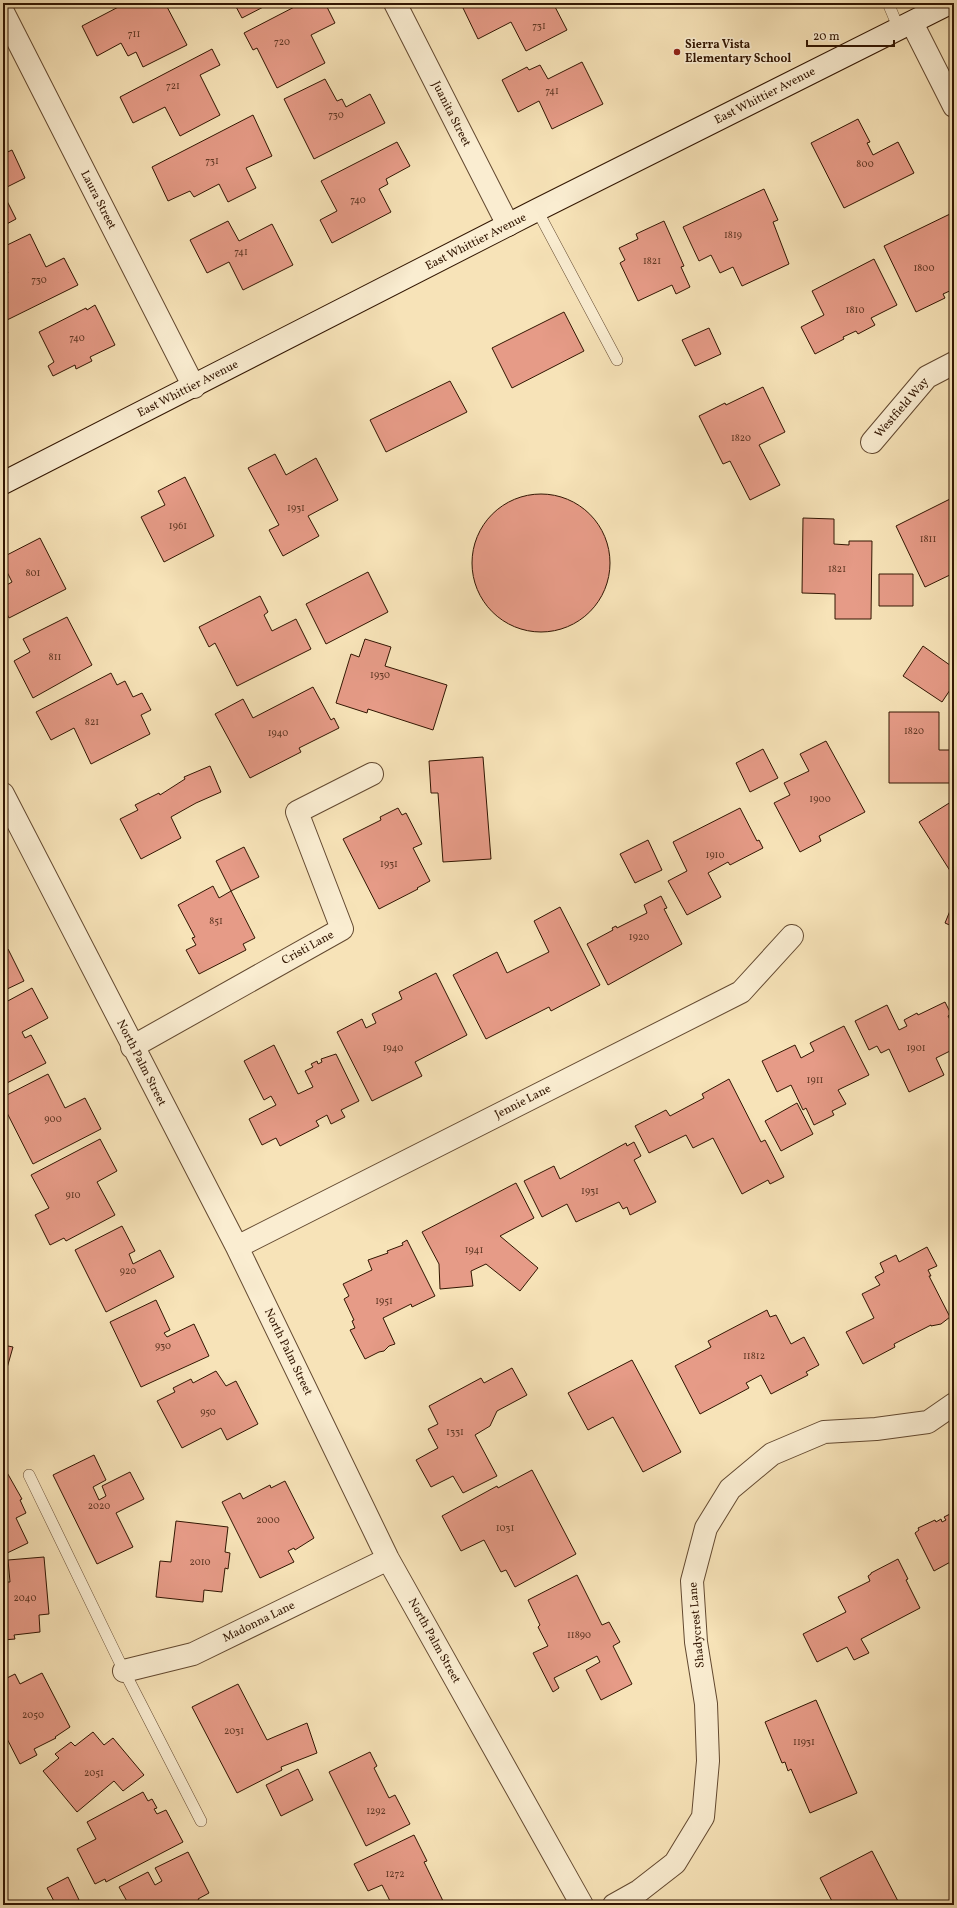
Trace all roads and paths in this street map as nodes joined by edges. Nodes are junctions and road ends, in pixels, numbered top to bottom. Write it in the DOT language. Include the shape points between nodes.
graph roads {
  1 [pos="395,3"];
  2 [pos="888,3"];
  3 [pos="950,3"];
  4 [pos="3,12"];
  5 [pos="905,26"];
  6 [pos="954,106"];
  7 [pos="537,210"];
  8 [pos="508,225"];
  9 [pos="616,360"];
  10 [pos="954,363"];
  11 [pos="194,387"];
  12 [pos="872,442"];
  13 [pos="3,483"];
  14 [pos="372,774"];
  15 [pos="3,794"];
  16 [pos="792,936"];
  17 [pos="132,1047"];
  18 [pos="237,1247"];
  19 [pos="954,1404"];
  20 [pos="29,1475"];
  21 [pos="388,1558"];
  22 [pos="124,1671"];
  23 [pos="201,1821"];
  24 [pos="582,1905"];
  25 [pos="614,1905"];
  1 -- 8 [label="street, Juanita Street"];
  2 -- 5 [label="lane"];
  3 -- 5 [label="street, East Whittier Avenue"];
  4 -- 11 [label="street, Laura Street"];
  5 -- 6 [label="street"];
  5 -- 7 [label="street, East Whittier Avenue"];
  7 -- 8 [label="street, East Whittier Avenue"];
  7 -- 9 [label="lane"];
  8 -- 11 [label="street, East Whittier Avenue"];
  10 -- 12 [label="street, Westfield Way" via="927,377"];
  11 -- 13 [label="street, East Whittier Avenue"];
  14 -- 17 [label="street, Cristi Lane" via="297,812 342,929"];
  15 -- 17 [label="street, North Palm Street"];
  16 -- 18 [label="street, Jennie Lane" via="741,992"];
  17 -- 18 [label="street, North Palm Street"];
  18 -- 21 [label="street, North Palm Street"];
  19 -- 25 [label="street, Shadycrest Lane" via="928,1422 824,1432 772,1454 730,1489 706,1528 692,1581 696,1642 706,1704 708,1761 703,1817 675,1863 639,1891"];
  20 -- 22 [label="lane"];
  21 -- 22 [label="street, Madonna Lane" via="193,1654"];
  21 -- 24 [label="street, North Palm Street"];
  22 -- 23 [label="lane"];
}
